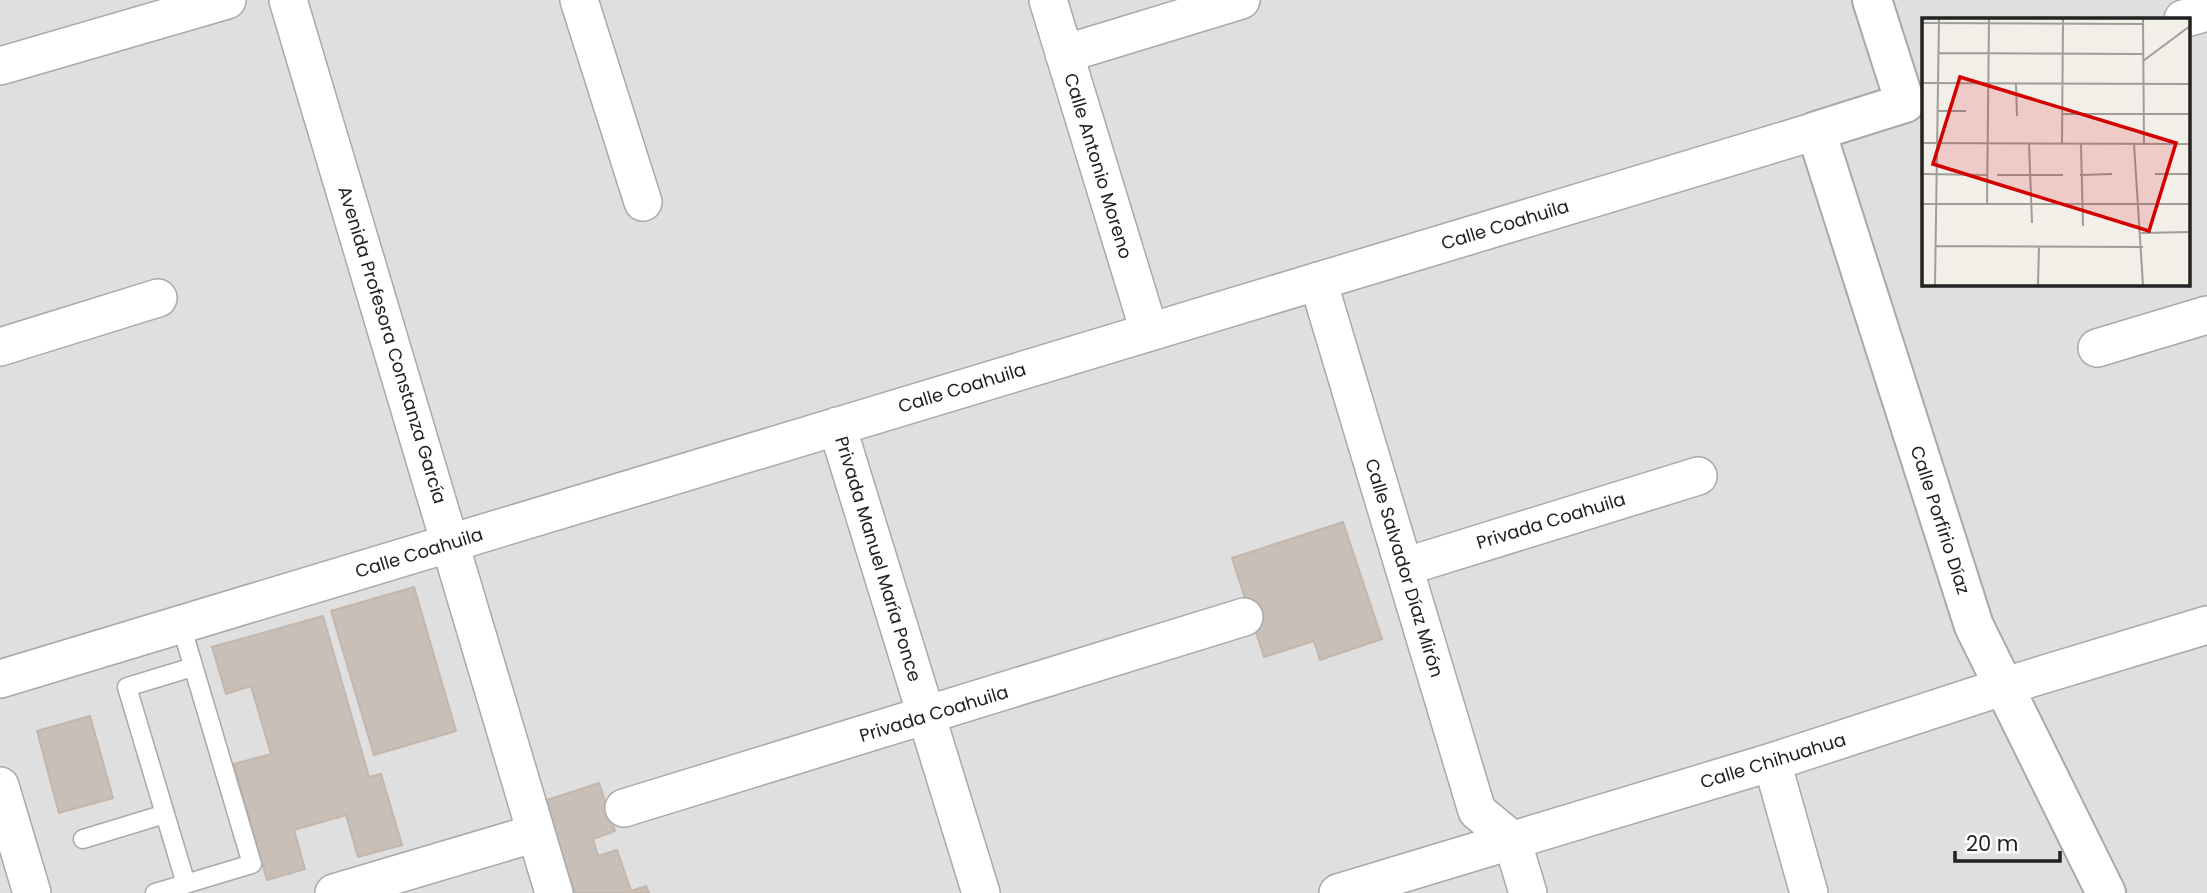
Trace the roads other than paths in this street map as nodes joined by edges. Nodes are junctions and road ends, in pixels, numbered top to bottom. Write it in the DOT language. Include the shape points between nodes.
graph roads {
  1 [pos="227,0"];
  2 [pos="288,0"];
  3 [pos="579,0"];
  4 [pos="1048,0"];
  5 [pos="1241,0"];
  6 [pos="1872,0"];
  7 [pos="2207,12"];
  8 [pos="2186,18"];
  9 [pos="1064,54"];
  10 [pos="0,66"];
  11 [pos="1914,101"];
  12 [pos="1816,131"];
  13 [pos="643,202"];
  14 [pos="1318,281"];
  15 [pos="158,299"];
  16 [pos="2207,315"];
  17 [pos="1149,331"];
  18 [pos="0,347"];
  19 [pos="2097,348"];
  20 [pos="836,426"];
  21 [pos="1698,475"];
  22 [pos="452,543"];
  23 [pos="1404,567"];
  24 [pos="1244,617"];
  25 [pos="181,625"];
  26 [pos="2207,625"];
  27 [pos="193,667"];
  28 [pos="0,679"];
  29 [pos="2002,687"];
  30 [pos="926,716"];
  31 [pos="1772,762"];
  32 [pos="0,786"];
  33 [pos="624,808"];
  34 [pos="165,814"];
  35 [pos="536,833"];
  36 [pos="83,839"];
  37 [pos="1513,840"];
  38 [pos="187,884"];
  39 [pos="32,893"];
  40 [pos="155,893"];
  41 [pos="334,893"];
  42 [pos="554,893"];
  43 [pos="981,893"];
  44 [pos="1338,893"];
  45 [pos="1528,893"];
  46 [pos="1810,893"];
  47 [pos="2106,893"];
  1 -- 10 [label="street"];
  2 -- 22 [label="street, Avenida Profesora Constanza García"];
  3 -- 13 [label="street"];
  4 -- 9 [label="street, Calle Antonio Moreno"];
  5 -- 9 [label="street"];
  6 -- 11 [label="street"];
  7 -- 8 [label="street"];
  9 -- 17 [label="street, Calle Antonio Moreno"];
  11 -- 12 [label="street, Calle Coahuila"];
  12 -- 14 [label="street, Calle Coahuila"];
  12 -- 29 [label="street, Calle Porfirio Díaz" via="1973,626"];
  14 -- 17 [label="street, Calle Coahuila"];
  14 -- 23 [label="street, Calle Salvador Díaz Mirón"];
  15 -- 18 [label="street"];
  16 -- 19 [label="street"];
  17 -- 20 [label="street, Calle Coahuila"];
  20 -- 22 [label="street, Calle Coahuila"];
  20 -- 30 [label="street, Privada Manuel María Ponce"];
  21 -- 23 [label="street, Privada Coahuila"];
  22 -- 25 [label="street, Calle Coahuila"];
  22 -- 35 [label="street, Avenida Profesora Constanza García"];
  23 -- 37 [label="street, Calle Salvador Díaz Mirón" via="1477,811"];
  24 -- 30 [label="street, Privada Coahuila"];
  25 -- 27 [label="lane"];
  25 -- 28 [label="street, Calle Coahuila"];
  26 -- 29 [label="street, Calle Chihuahua"];
  27 -- 34 [label="lane" via="127,687"];
  27 -- 38 [label="lane" via="251,864"];
  29 -- 31 [label="street, Calle Chihuahua"];
  29 -- 47 [label="street, Calle Porfirio Díaz"];
  30 -- 33 [label="street, Privada Coahuila"];
  30 -- 43 [label="street, Privada Manuel María Ponce"];
  31 -- 37 [label="street, Calle Chihuahua"];
  31 -- 46 [label="street"];
  32 -- 39 [label="street"];
  34 -- 36 [label="lane"];
  34 -- 38 [label="lane"];
  35 -- 41 [label="street"];
  35 -- 42 [label="street, Avenida Profesora Constanza García"];
  37 -- 44 [label="street, Calle Chihuahua"];
  37 -- 45 [label="street"];
  38 -- 40 [label="lane"];
}
